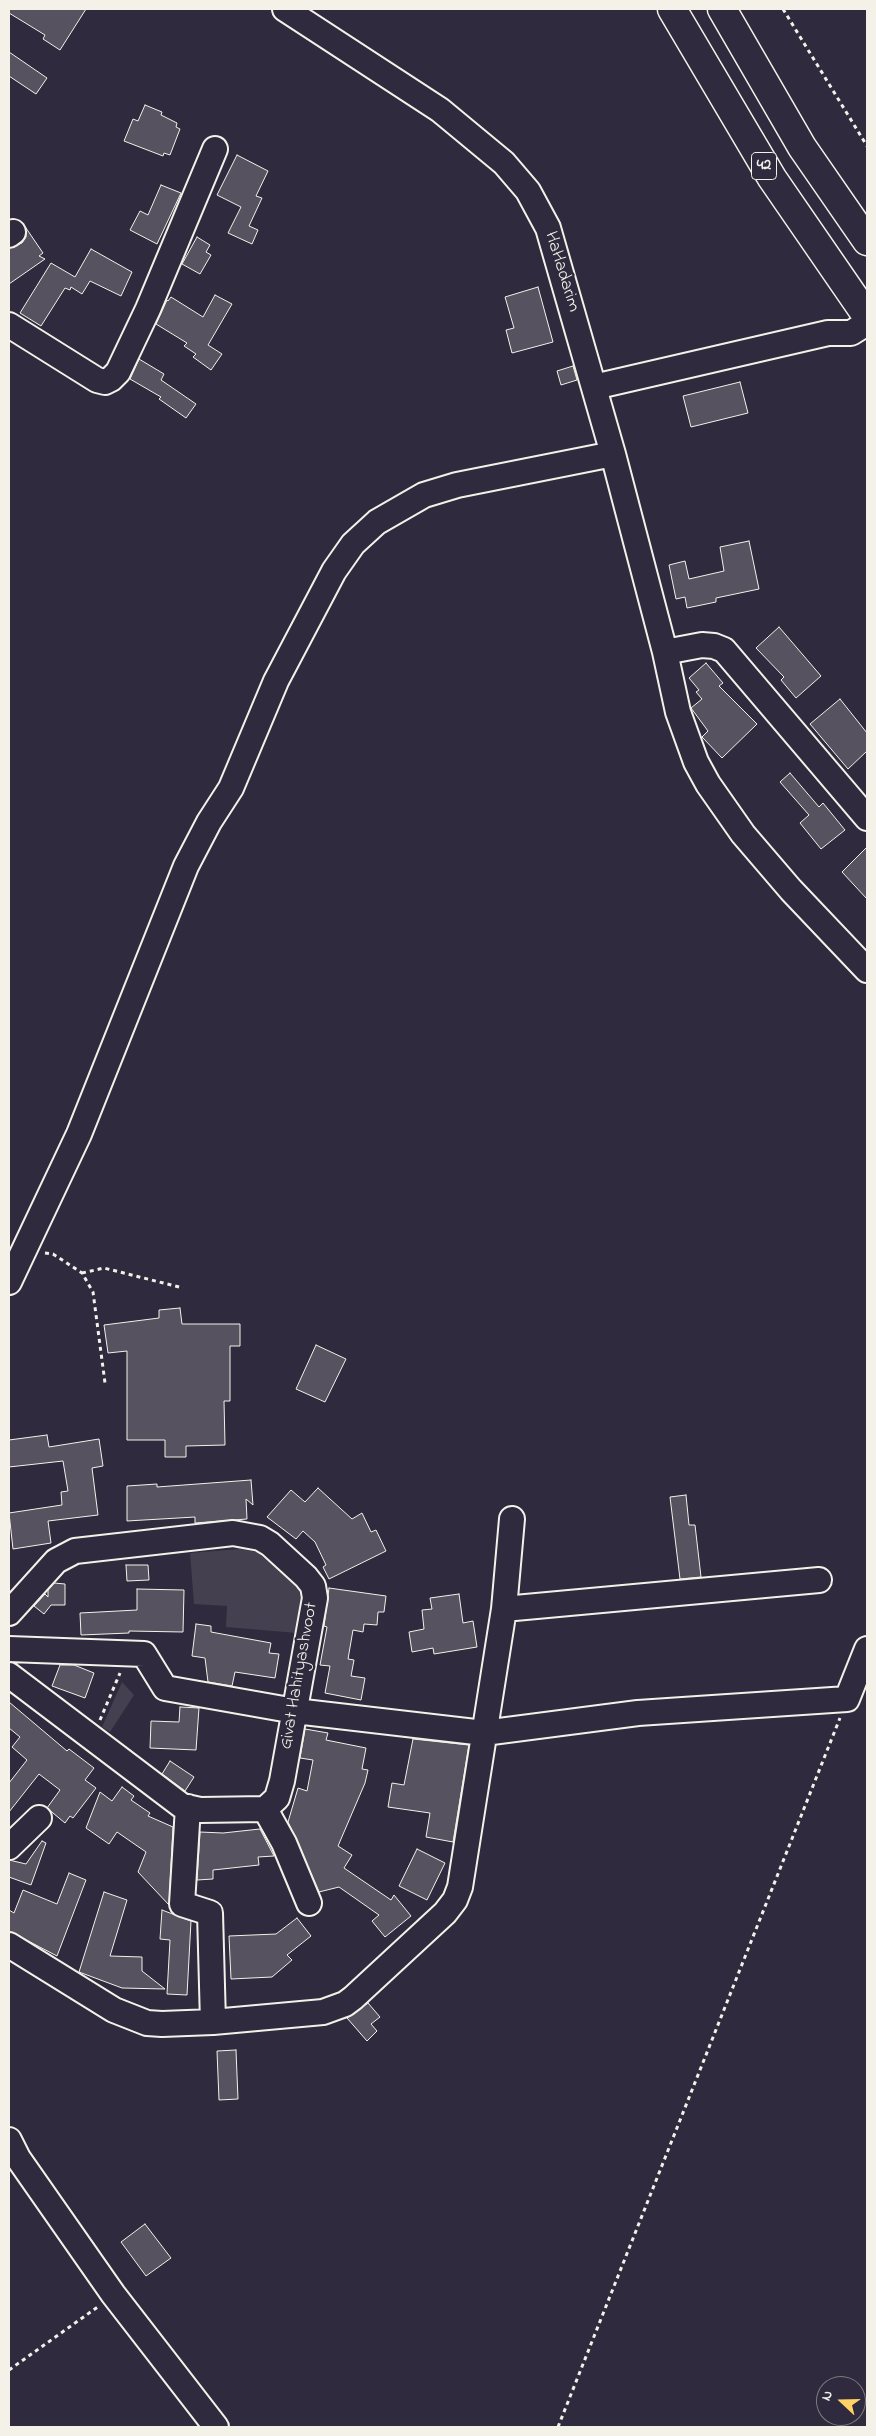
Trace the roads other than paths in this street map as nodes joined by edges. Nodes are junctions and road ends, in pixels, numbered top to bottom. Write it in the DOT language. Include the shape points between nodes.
graph roads {
  1 [pos="285,9"];
  2 [pos="672,9"];
  3 [pos="722,9"];
  4 [pos="215,149"];
  5 [pos="867,241"];
  6 [pos="867,316"];
  7 [pos="867,323"];
  8 [pos="9,325"];
  9 [pos="594,387"];
  10 [pos="613,454"];
  11 [pos="664,652"];
  12 [pos="867,818"];
  13 [pos="867,970"];
  14 [pos="9,1282"];
  15 [pos="512,1519"];
  16 [pos="819,1580"];
  17 [pos="504,1609"];
  18 [pos="9,1613"];
  19 [pos="9,1649"];
  20 [pos="867,1650"];
  21 [pos="9,1675"];
  22 [pos="295,1712"];
  23 [pos="484,1733"];
  24 [pos="188,1807"];
  25 [pos="265,1809"];
  26 [pos="39,1818"];
  27 [pos="9,1847"];
  28 [pos="309,1903"];
  29 [pos="9,1945"];
  30 [pos="213,2022"];
  31 [pos="9,2140"];
  32 [pos="216,2427"];
  1 -- 9 [label="street, HaHadarim" via="440,110 504,163 528,191 548,228"];
  2 -- 6 [label="highway, 42" via="772,178"];
  3 -- 5 [label="highway, 42" via="802,147"];
  4 -- 8 [label="street" via="148,309 118,372 111,379 105,382 97,380"];
  7 -- 9 [label="street" via="851,333 828,333"];
  9 -- 10 [label="street, HaHadarim"];
  10 -- 11 [label="street, HaHadarim"];
  10 -- 14 [label="street" via="457,485 424,495 377,522 353,544 334,571 276,681 231,788 186,866 79,1134"];
  11 -- 12 [label="street" via="702,645 724,650"];
  11 -- 13 [label="street, HaHadarim" via="678,712 696,762 708,784 785,883"];
  15 -- 17 [label="street"];
  16 -- 17 [label="street"];
  17 -- 23 [label="street"];
  18 -- 22 [label="street, Givat Hahityashvoot" via="56,1561 75,1550 233,1533 260,1538 306,1576 313,1586 315,1598"];
  19 -- 22 [label="street" via="144,1654 165,1688"];
  20 -- 23 [label="street" via="847,1699 638,1713"];
  21 -- 24 [label="street" via="170,1799"];
  22 -- 23 [label="street"];
  22 -- 25 [label="street, Givat Hahityashvoot" via="277,1798"];
  23 -- 30 [label="street" via="460,1887 445,1913 345,2004 323,2012"];
  24 -- 25 [label="street" via="200,1810"];
  24 -- 30 [label="street" via="182,1904 210,1913"];
  25 -- 28 [label="street" via="284,1843"];
  26 -- 27 [label="street"];
  29 -- 30 [label="street" via="128,2017 162,2024"];
  31 -- 32 [label="street" via="18,2158 113,2294"];
}
